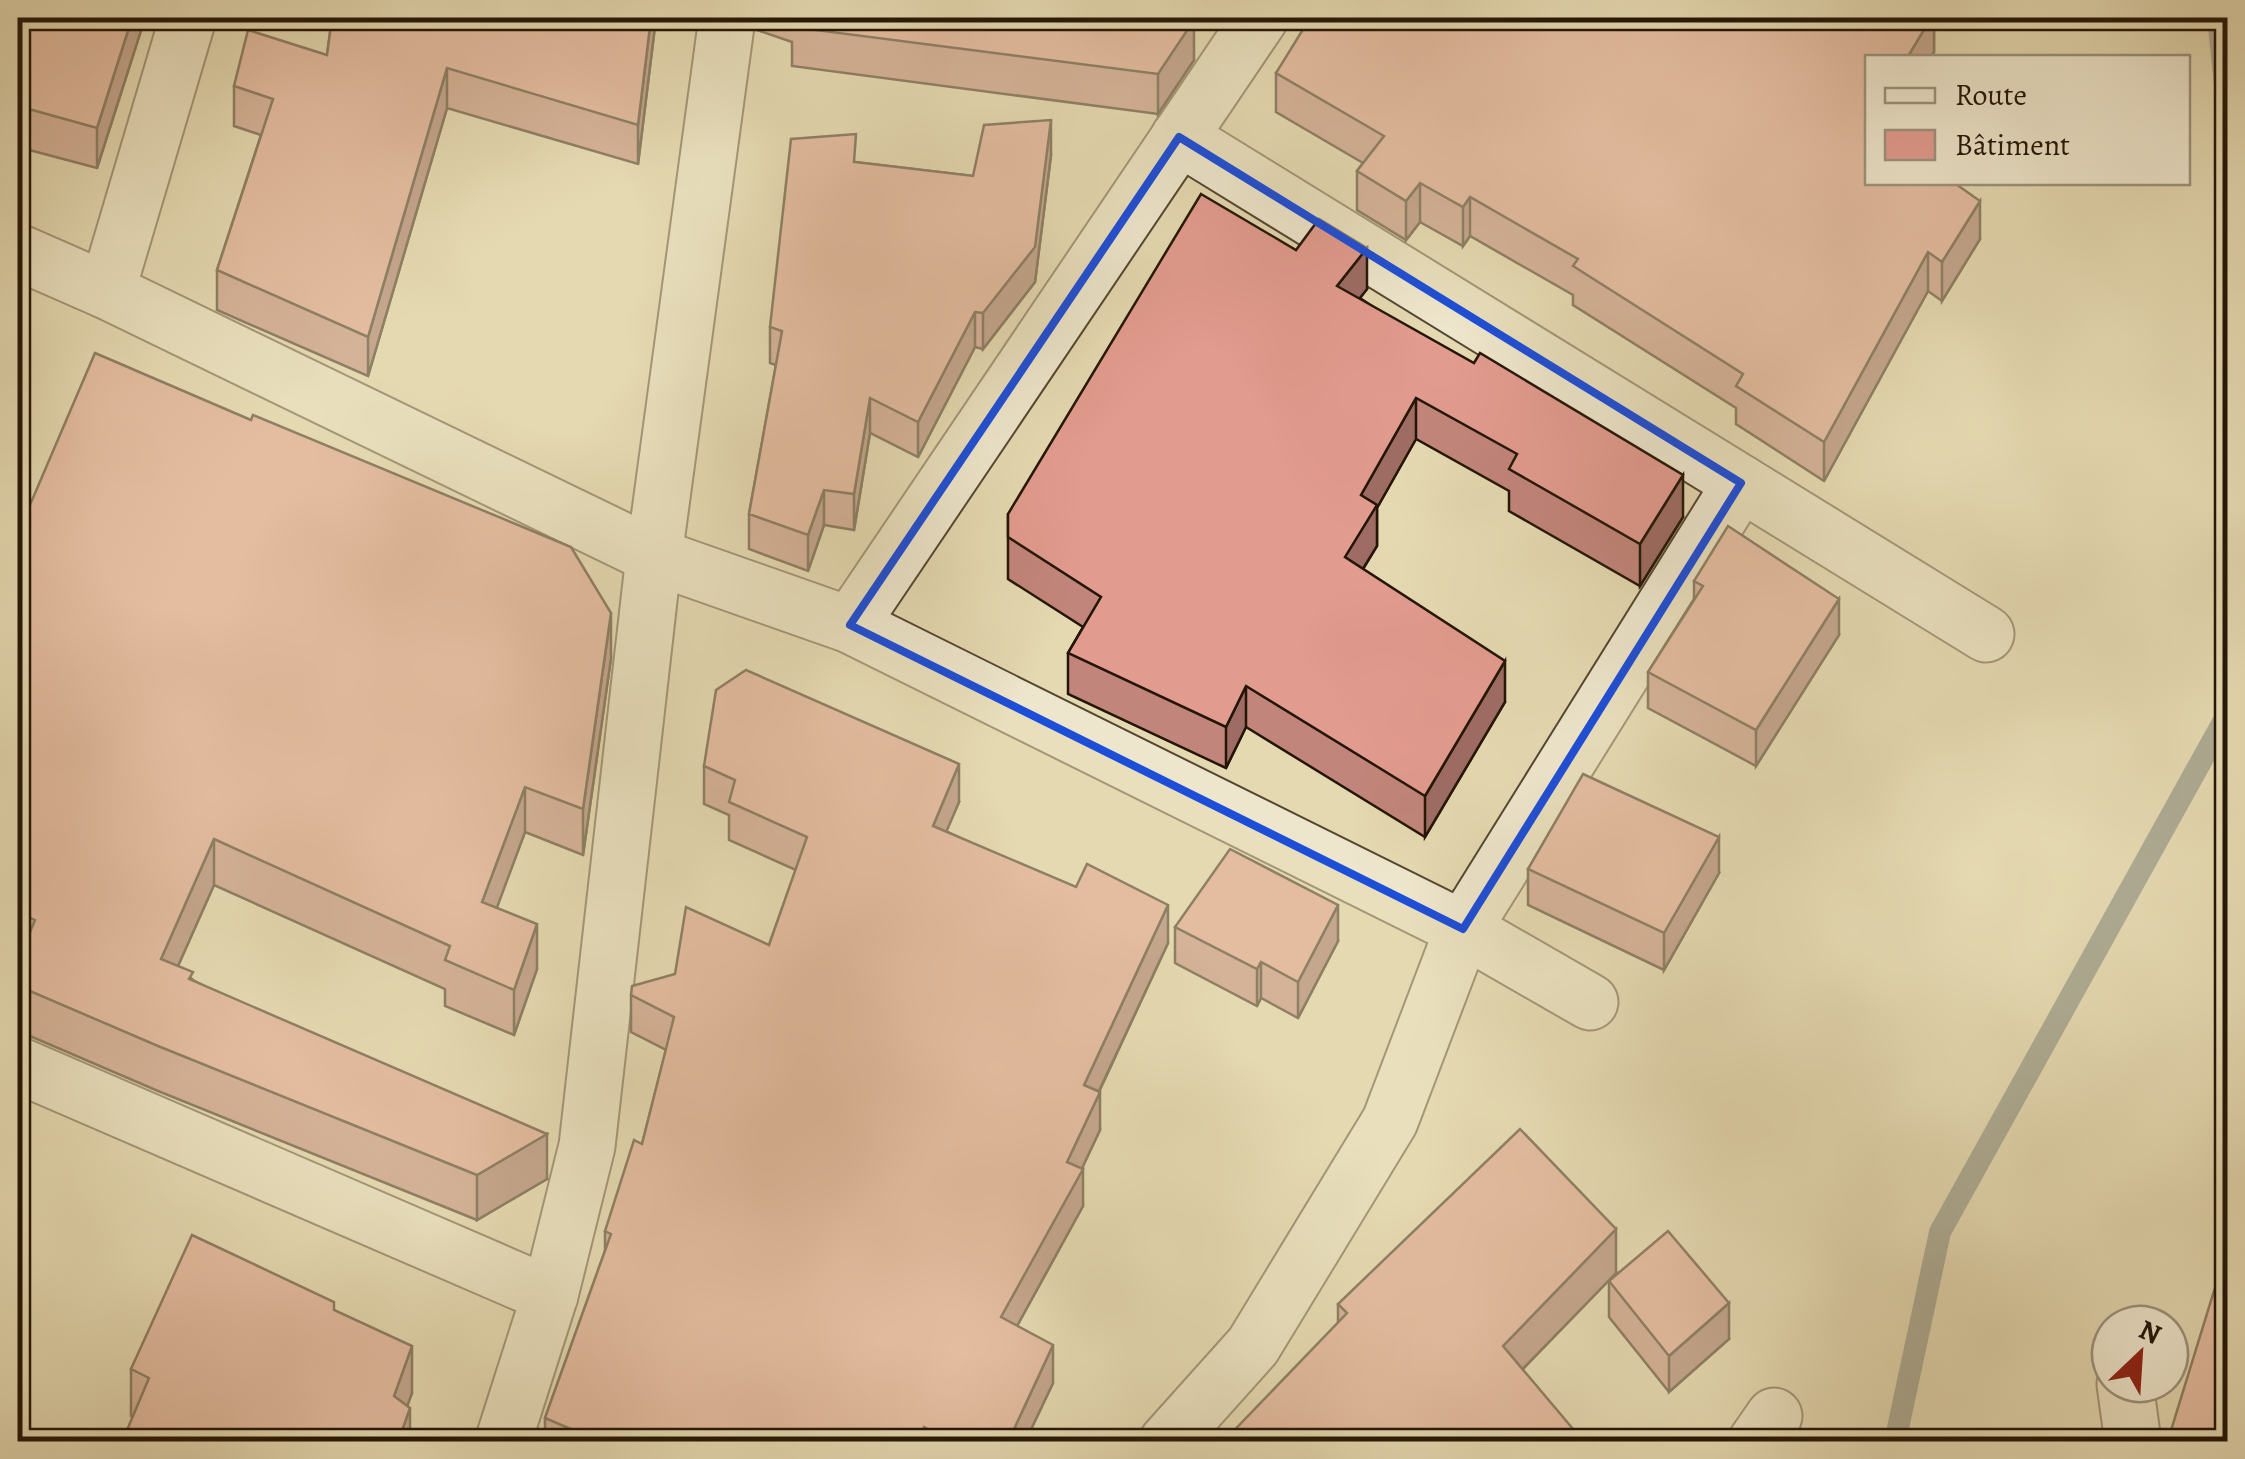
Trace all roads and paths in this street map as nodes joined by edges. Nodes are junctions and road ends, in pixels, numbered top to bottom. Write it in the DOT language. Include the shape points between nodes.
graph roads {
  1 [pos="188,18"];
  2 [pos="727,18"];
  3 [pos="1260,18"];
  4 [pos="1179,137"];
  5 [pos="18,252"];
  6 [pos="107,292"];
  7 [pos="1741,483"];
  8 [pos="654,556"];
  9 [pos="850,626"];
  10 [pos="1986,634"];
  11 [pos="1464,929"];
  12 [pos="1590,1002"];
  13 [pos="18,1066"];
  14 [pos="550,1295"];
  15 [pos="2128,1404"];
  16 [pos="503,1442"];
  17 [pos="1167,1442"];
  18 [pos="2133,1442"];
  1 -- 6 [label="street"];
  2 -- 8 [label="street"];
  3 -- 4 [label="street"];
  4 -- 7 [label="street"];
  4 -- 9 [label="street"];
  5 -- 6 [label="street"];
  6 -- 8 [label="street"];
  7 -- 10 [label="street"];
  7 -- 11 [label="street"];
  8 -- 9 [label="street"];
  8 -- 14 [label="street" via="587,1146"];
  9 -- 11 [label="street"];
  11 -- 12 [label="street"];
  11 -- 17 [label="street" via="1390,1121 1253,1346"];
  13 -- 14 [label="street"];
  14 -- 16 [label="street"];
  15 -- 18 [label="street"];
}
